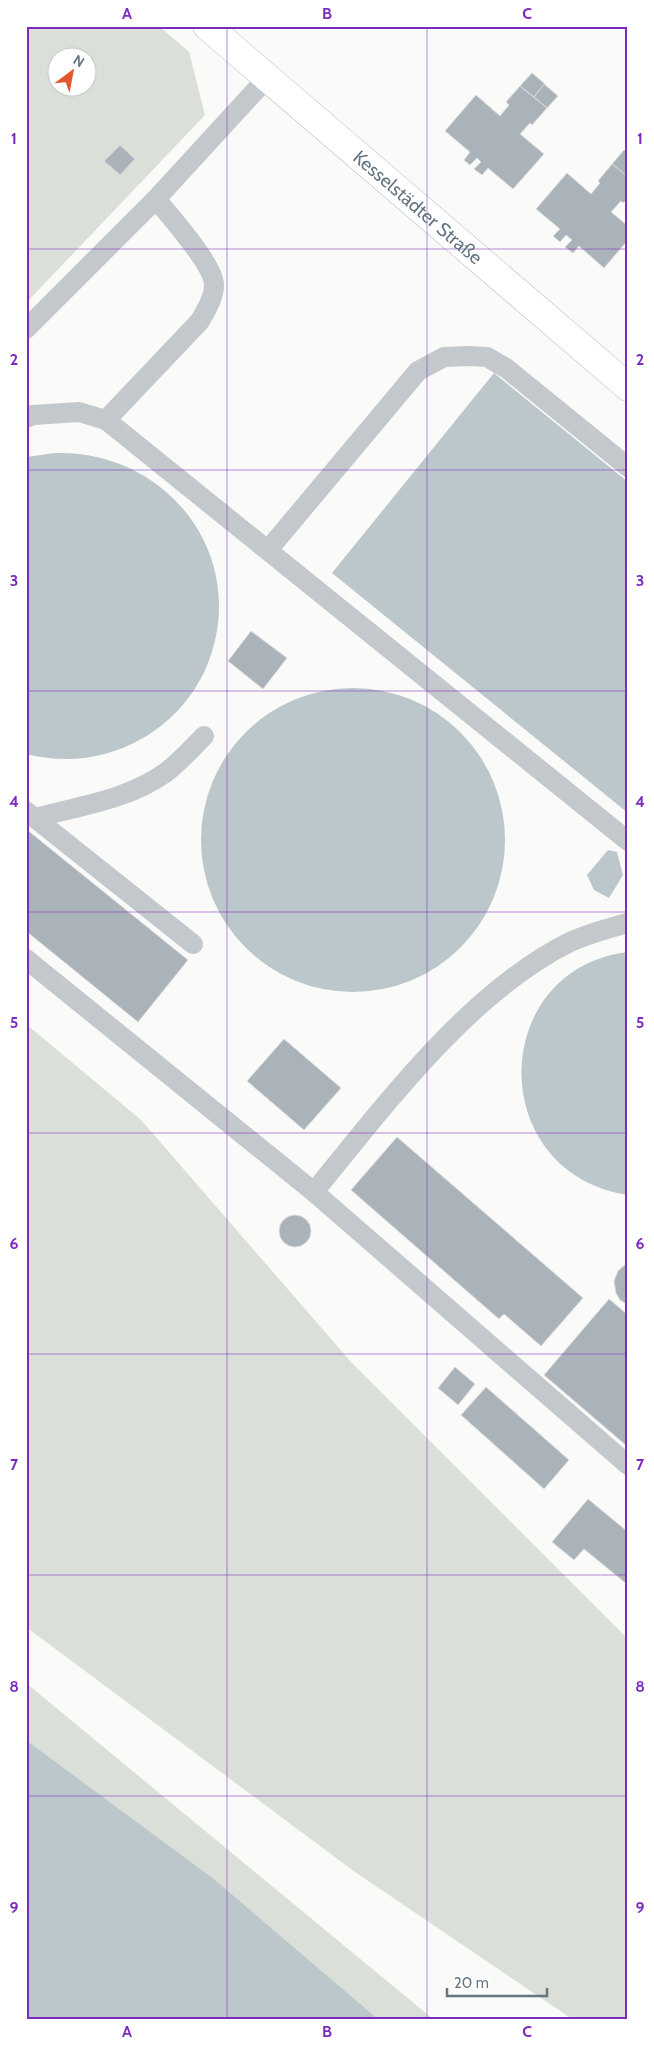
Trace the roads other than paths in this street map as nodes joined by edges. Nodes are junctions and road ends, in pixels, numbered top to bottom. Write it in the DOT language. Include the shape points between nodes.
graph roads {
  1 [pos="207,26"];
  2 [pos="267,78"];
  3 [pos="156,199"];
  4 [pos="26,329"];
  5 [pos="628,387"];
  6 [pos="26,418"];
  7 [pos="106,420"];
  8 [pos="628,467"];
  9 [pos="268,550"];
  10 [pos="204,736"];
  11 [pos="31,815"];
  12 [pos="628,842"];
  13 [pos="628,922"];
  14 [pos="193,944"];
  15 [pos="26,959"];
  16 [pos="314,1192"];
  17 [pos="628,1465"];
  1 -- 2 [label="main road, Kesselstädter Straße"];
  2 -- 3 [label="lane"];
  2 -- 5 [label="main road, Kesselstädter Straße"];
  3 -- 4 [label="lane"];
  3 -- 7 [label="lane" via="204,260 215,284 210,303 200,321"];
  6 -- 7 [label="lane" via="79,412"];
  7 -- 9 [label="lane"];
  8 -- 9 [label="lane" via="506,368 487,357 444,357 418,371"];
  9 -- 12 [label="lane"];
  10 -- 11 [label="lane" via="166,772 138,789 98,803"];
  11 -- 14 [label="lane"];
  13 -- 16 [label="lane" via="571,942 498,988 390,1098"];
  15 -- 16 [label="lane"];
  16 -- 17 [label="lane"];
}
